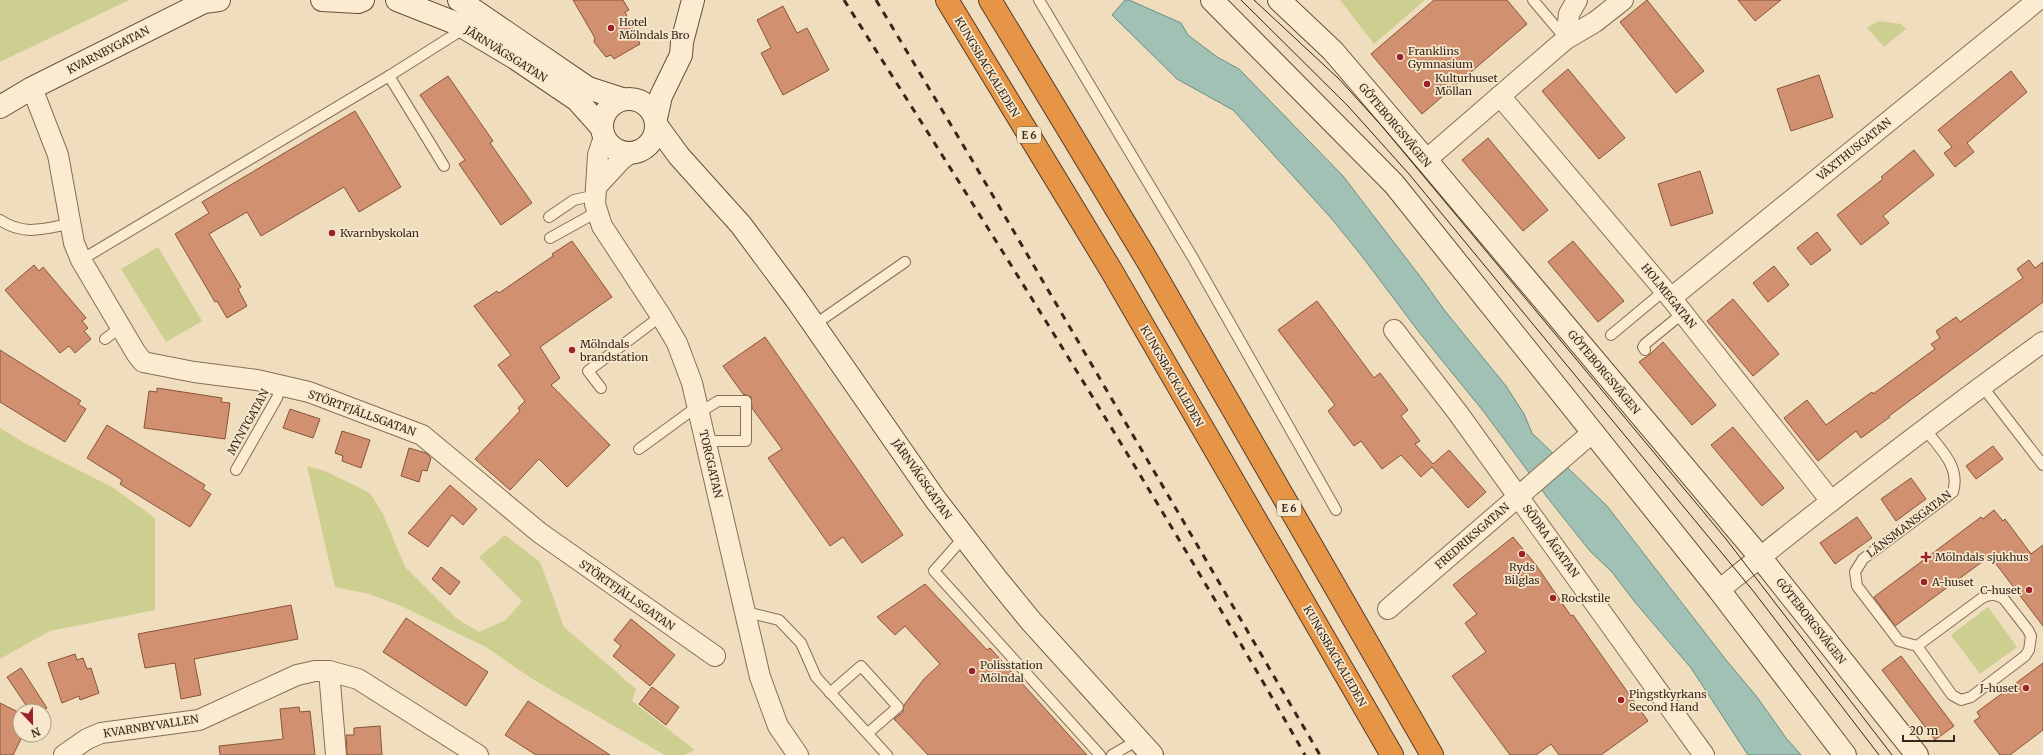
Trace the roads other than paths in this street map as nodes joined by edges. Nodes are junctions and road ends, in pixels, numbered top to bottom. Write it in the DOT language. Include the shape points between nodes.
graph roads {
  1 [pos="219,0"];
  2 [pos="322,0"];
  3 [pos="363,0"];
  4 [pos="398,0"];
  5 [pos="459,0"];
  6 [pos="693,0"];
  7 [pos="946,0"];
  8 [pos="990,0"];
  9 [pos="1039,0"];
  10 [pos="1212,0"];
  11 [pos="1279,0"];
  12 [pos="1533,0"];
  13 [pos="1577,0"];
  14 [pos="1623,0"];
  15 [pos="2038,0"];
  16 [pos="465,28"];
  17 [pos="1566,39"];
  18 [pos="682,42"];
  19 [pos="389,76"];
  20 [pos="32,88"];
  21 [pos="1500,96"];
  22 [pos="627,99"];
  23 [pos="0,107"];
  24 [pos="656,122"];
  25 [pos="603,132"];
  26 [pos="636,152"];
  27 [pos="1426,160"];
  28 [pos="444,166"];
  29 [pos="709,190"];
  30 [pos="596,198"];
  31 [pos="549,217"];
  32 [pos="0,220"];
  33 [pos="69,224"];
  34 [pos="550,238"];
  35 [pos="80,260"];
  36 [pos="905,262"];
  37 [pos="1673,300"];
  38 [pos="661,316"];
  39 [pos="814,325"];
  40 [pos="121,327"];
  41 [pos="1394,330"];
  42 [pos="1611,335"];
  43 [pos="105,339"];
  44 [pos="2043,342"];
  45 [pos="1645,350"];
  46 [pos="281,386"];
  47 [pos="1982,386"];
  48 [pos="601,388"];
  49 [pos="698,410"];
  50 [pos="1925,429"];
  51 [pos="1593,432"];
  52 [pos="706,441"];
  53 [pos="638,449"];
  54 [pos="2043,465"];
  55 [pos="236,470"];
  56 [pos="1523,493"];
  57 [pos="1831,501"];
  58 [pos="1336,510"];
  59 [pos="964,537"];
  60 [pos="1760,557"];
  61 [pos="1719,590"];
  62 [pos="1388,609"];
  63 [pos="746,612"];
  64 [pos="1917,646"];
  65 [pos="715,656"];
  66 [pos="329,671"];
  67 [pos="830,692"];
  68 [pos="868,733"];
  69 [pos="1145,747"];
  70 [pos="64,755"];
  71 [pos="336,755"];
  72 [pos="478,755"];
  73 [pos="798,755"];
  74 [pos="888,755"];
  75 [pos="1100,755"];
  76 [pos="1112,755"];
  77 [pos="1392,755"];
  78 [pos="1432,755"];
  79 [pos="1704,755"];
  80 [pos="1845,755"];
  81 [pos="1917,755"];
  1 -- 20 [label="main road, KVARNBYGATAN" via="204,2"];
  2 -- 3 [label="main road"];
  4 -- 16 [label="main road, JÄRNVÄGSGATAN"];
  5 -- 22 [label="main road, JÄRNVÄGSGATAN" via="588,88"];
  6 -- 18 [label="main road"];
  7 -- 77 [label="highway, KUNGSBACKALEDEN / E 6" via="1111,270"];
  8 -- 78 [label="highway, E 6" via="1147,260"];
  9 -- 58 [label="lane" via="1190,252"];
  10 -- 51 [label="main road" via="1394,184"];
  11 -- 27 [label="main road, GÖTEBORGSVÄGEN" via="1333,51"];
  12 -- 17 [label="lane"];
  13 -- 17 [label="street" via="1569,14"];
  14 -- 17 [label="street" via="1595,22"];
  15 -- 37 [label="street, VÄXTHUSGATAN"];
  16 -- 19 [label="lane"];
  16 -- 25 [label="main road, JÄRNVÄGSGATAN" via="577,100"];
  17 -- 21 [label="street"];
  18 -- 22 [label="main road" via="671,50 652,83"];
  18 -- 24 [label="main road" via="681,55 661,96"];
  19 -- 28 [label="lane"];
  19 -- 35 [label="lane"];
  20 -- 23 [label="main road, KVARNBYGATAN"];
  20 -- 33 [label="street, STÖRTFJÄLLSGATAN" via="58,155"];
  21 -- 27 [label="street"];
  21 -- 37 [label="street, HOLMEGATAN"];
  22 -- 24 [label="main road" via="647,105"];
  22 -- 25 [label="main road" via="613,103 607,110 603,118"];
  24 -- 26 [label="main road" via="650,143"];
  24 -- 29 [label="main road, JÄRNVÄGSGATAN" via="679,156"];
  25 -- 26 [label="main road" via="615,149"];
  25 -- 30 [label="street, TORGGATAN" via="598,155"];
  26 -- 29 [label="main road, JÄRNVÄGSGATAN" via="670,163"];
  26 -- 30 [label="street" via="621,160"];
  27 -- 60 [label="main road, GÖTEBORGSVÄGEN"];
  29 -- 39 [label="main road, JÄRNVÄGSGATAN" via="741,225"];
  30 -- 31 [label="lane" via="574,200"];
  30 -- 34 [label="lane"];
  30 -- 38 [label="street, TORGGATAN" via="602,226"];
  32 -- 33 [label="lane" via="28,231"];
  33 -- 35 [label="street, STÖRTFJÄLLSGATAN"];
  35 -- 40 [label="street, STÖRTFJÄLLSGATAN"];
  36 -- 39 [label="lane"];
  37 -- 42 [label="lane"];
  37 -- 45 [label="lane" via="1644,344"];
  37 -- 57 [label="street, HOLMEGATAN"];
  38 -- 48 [label="lane" via="588,371"];
  38 -- 49 [label="street, TORGGATAN" via="677,343 692,383"];
  39 -- 59 [label="main road, JÄRNVÄGSGATAN"];
  40 -- 43 [label="lane"];
  40 -- 46 [label="street, STÖRTFJÄLLSGATAN" via="144,362"];
  41 -- 56 [label="street, SÖDRA ÅGATAN"];
  44 -- 47 [label="street"];
  46 -- 55 [label="lane, MYNTGATAN" via="277,398"];
  46 -- 65 [label="street, STÖRTFJÄLLSGATAN" via="308,392 422,435 540,533"];
  47 -- 50 [label="street"];
  47 -- 54 [label="lane"];
  49 -- 52 [label="street, TORGGATAN"];
  49 -- 52 [label="lane" via="718,401 746,401 746,441"];
  49 -- 53 [label="lane"];
  50 -- 57 [label="street"];
  50 -- 64 [label="lane, LÄNSMANSGATAN" via="1954,469 1956,481 1953,492 1863,559 1858,564 1855,579 1861,592 1899,641"];
  51 -- 56 [label="street, FREDRIKSGATAN"];
  51 -- 61 [label="main road"];
  52 -- 63 [label="street, TORGGATAN"];
  56 -- 62 [label="street, FREDRIKSGATAN"];
  56 -- 79 [label="street, SÖDRA ÅGATAN"];
  57 -- 60 [label="street"];
  59 -- 69 [label="main road, JÄRNVÄGSGATAN" via="1030,620"];
  59 -- 75 [label="lane" via="934,571"];
  60 -- 61 [label="street"];
  60 -- 81 [label="main road, GÖTEBORGSVÄGEN"];
  61 -- 80 [label="main road"];
  63 -- 67 [label="lane" via="780,620 801,643 816,677"];
  63 -- 73 [label="street, TORGGATAN" via="760,677 775,719"];
  64 -- 64 [label="lane" via="1952,695 1957,699 1967,700 2025,656 2029,650 2031,636 2004,599 1990,595 1982,598"];
  66 -- 70 [label="street, KVARNBYVALLEN" via="297,675 199,720 101,732"];
  66 -- 71 [label="street"];
  66 -- 72 [label="street, KVARNBYVALLEN" via="358,679"];
  67 -- 68 [label="lane"];
  67 -- 68 [label="lane" via="861,666 898,707"];
  68 -- 74 [label="lane"];
  69 -- 76 [label="lane" via="1126,748"];
}
